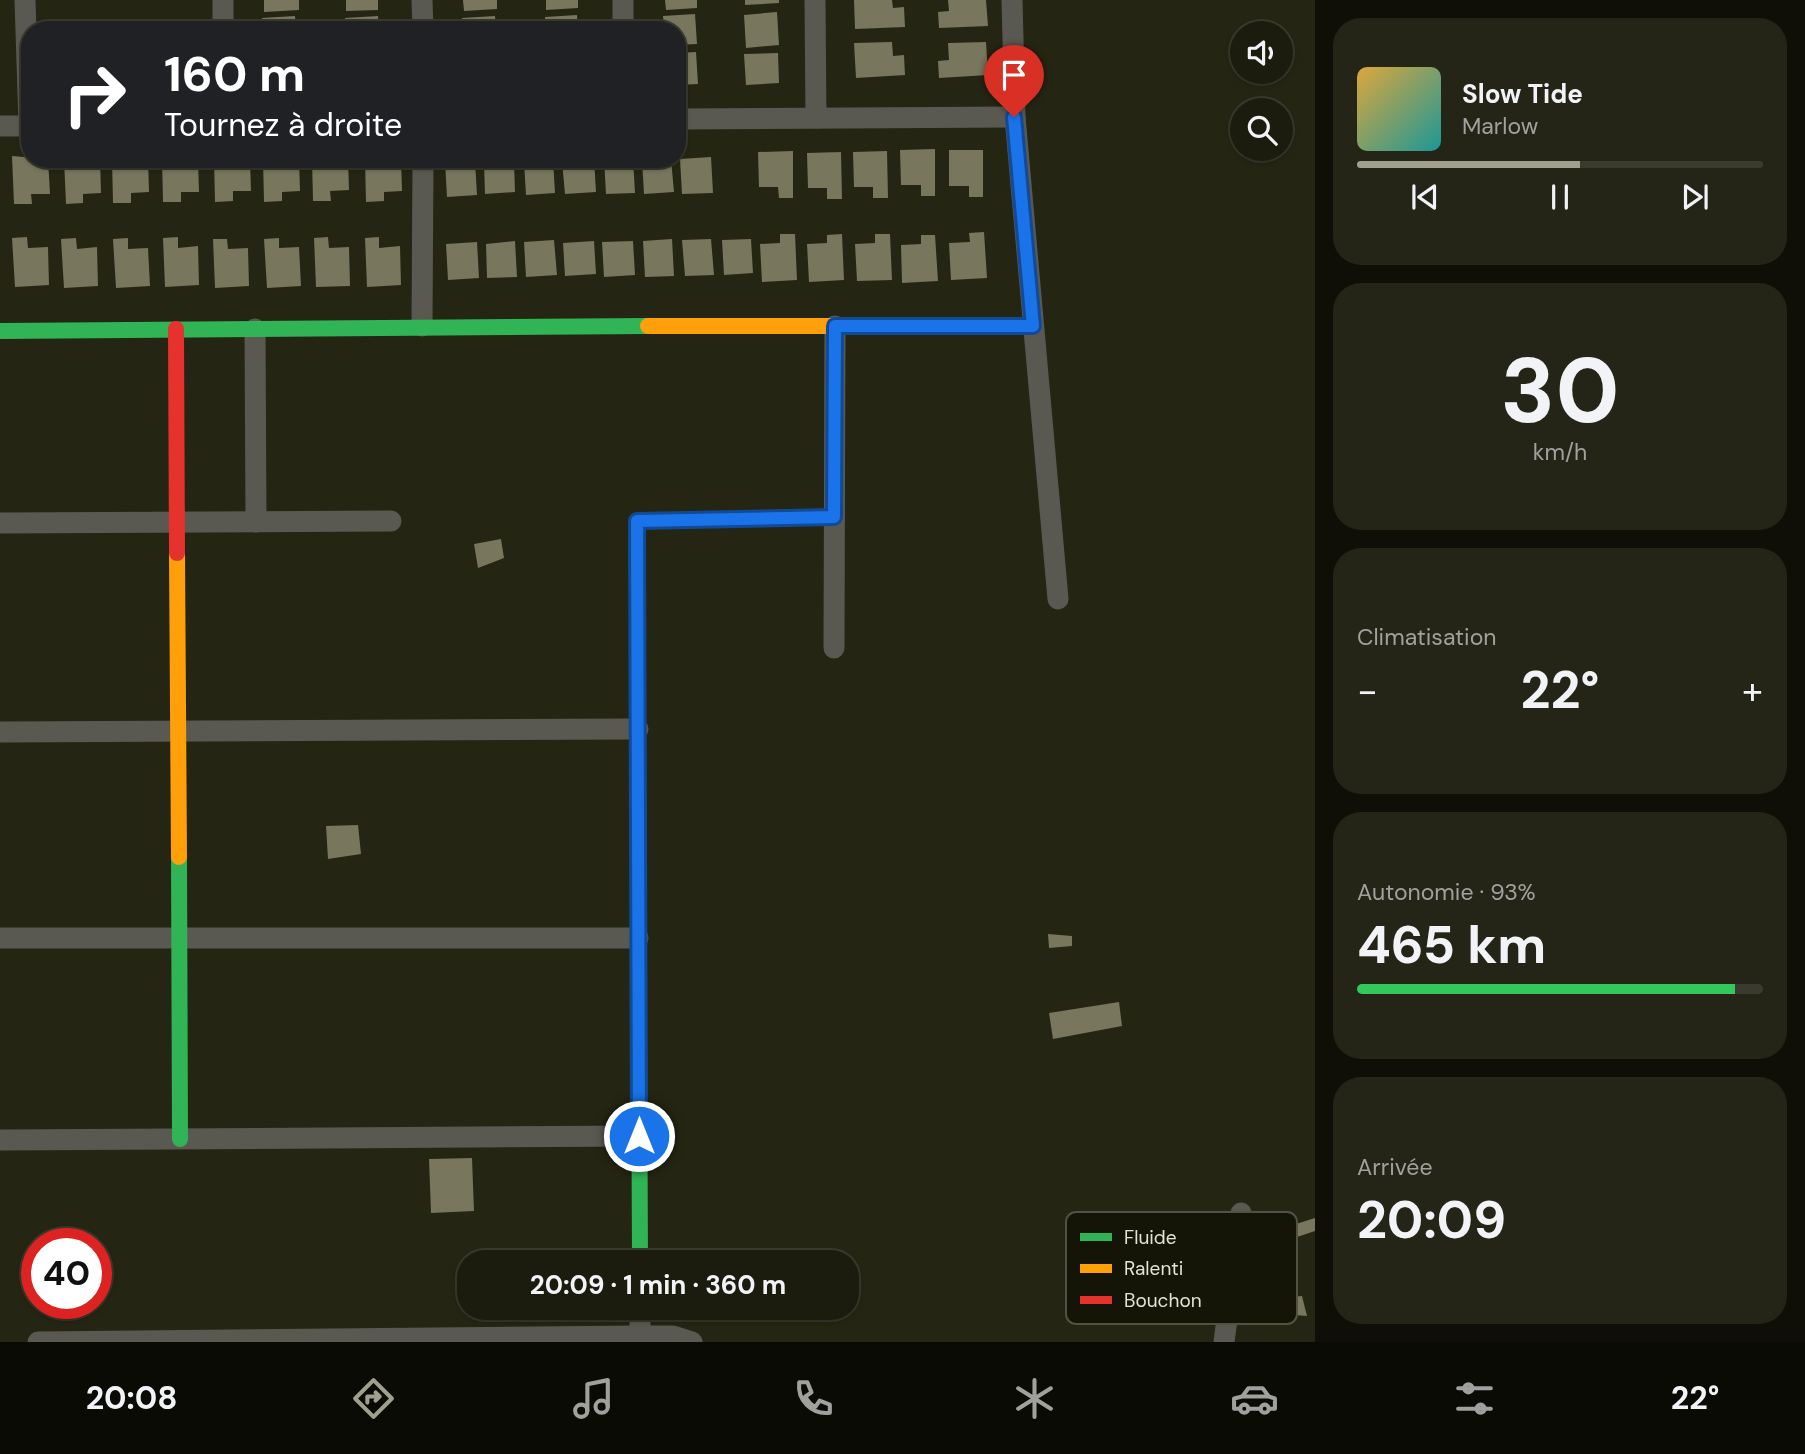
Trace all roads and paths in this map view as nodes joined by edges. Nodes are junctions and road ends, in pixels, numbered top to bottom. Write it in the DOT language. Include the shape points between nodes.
graph roads {
  1 [pos="24,0"];
  2 [pos="223,0"];
  3 [pos="422,0"];
  4 [pos="623,0"];
  5 [pos="815,0"];
  6 [pos="1012,0"];
  7 [pos="25,21"];
  8 [pos="223,21"];
  9 [pos="423,21"];
  10 [pos="623,21"];
  11 [pos="1014,117"];
  12 [pos="816,118"];
  13 [pos="686,119"];
  14 [pos="0,126"];
  15 [pos="21,126"];
  16 [pos="424,168"];
  17 [pos="422,326"];
  18 [pos="835,326"];
  19 [pos="1033,326"];
  20 [pos="176,329"];
  21 [pos="255,329"];
  22 [pos="0,331"];
  23 [pos="834,517"];
  24 [pos="391,521"];
  25 [pos="177,522"];
  26 [pos="256,522"];
  27 [pos="0,523"];
  28 [pos="1058,598"];
  29 [pos="834,648"];
  30 [pos="638,729"];
  31 [pos="0,732"];
  32 [pos="178,732"];
  33 [pos="179,936"];
  34 [pos="0,937"];
  35 [pos="638,937"];
  36 [pos="639,1136"];
  37 [pos="180,1139"];
  38 [pos="0,1140"];
  39 [pos="640,1250"];
  40 [pos="640,1320"];
  41 [pos="1226,1324"];
  42 [pos="640,1336"];
  43 [pos="38,1342"];
  44 [pos="692,1342"];
  45 [pos="1224,1342"];
  1 -- 7 [label="street"];
  2 -- 8 [label="street"];
  3 -- 9 [label="street"];
  4 -- 10 [label="street"];
  5 -- 12 [label="street"];
  6 -- 11 [label="street"];
  11 -- 12 [label="street"];
  11 -- 19 [label="street"];
  12 -- 13 [label="street"];
  14 -- 15 [label="street"];
  16 -- 17 [label="street"];
  17 -- 18 [label="street"];
  17 -- 21 [label="street"];
  18 -- 19 [label="street"];
  18 -- 23 [label="street"];
  19 -- 28 [label="street"];
  20 -- 21 [label="street"];
  20 -- 22 [label="street"];
  20 -- 25 [label="street"];
  21 -- 26 [label="street"];
  23 -- 29 [label="street"];
  23 -- 30 [label="street" via="637,521"];
  24 -- 26 [label="street"];
  25 -- 26 [label="street"];
  25 -- 27 [label="street"];
  25 -- 32 [label="street"];
  30 -- 32 [label="street"];
  30 -- 35 [label="street"];
  31 -- 32 [label="street"];
  32 -- 33 [label="street"];
  33 -- 34 [label="street"];
  33 -- 35 [label="street"];
  33 -- 37 [label="street"];
  35 -- 36 [label="street"];
  36 -- 37 [label="street"];
  36 -- 39 [label="street"];
  37 -- 38 [label="street"];
  40 -- 42 [label="street"];
  41 -- 45 [label="street"];
  42 -- 43 [label="street"];
  42 -- 44 [label="street" via="673,1336"];
}
